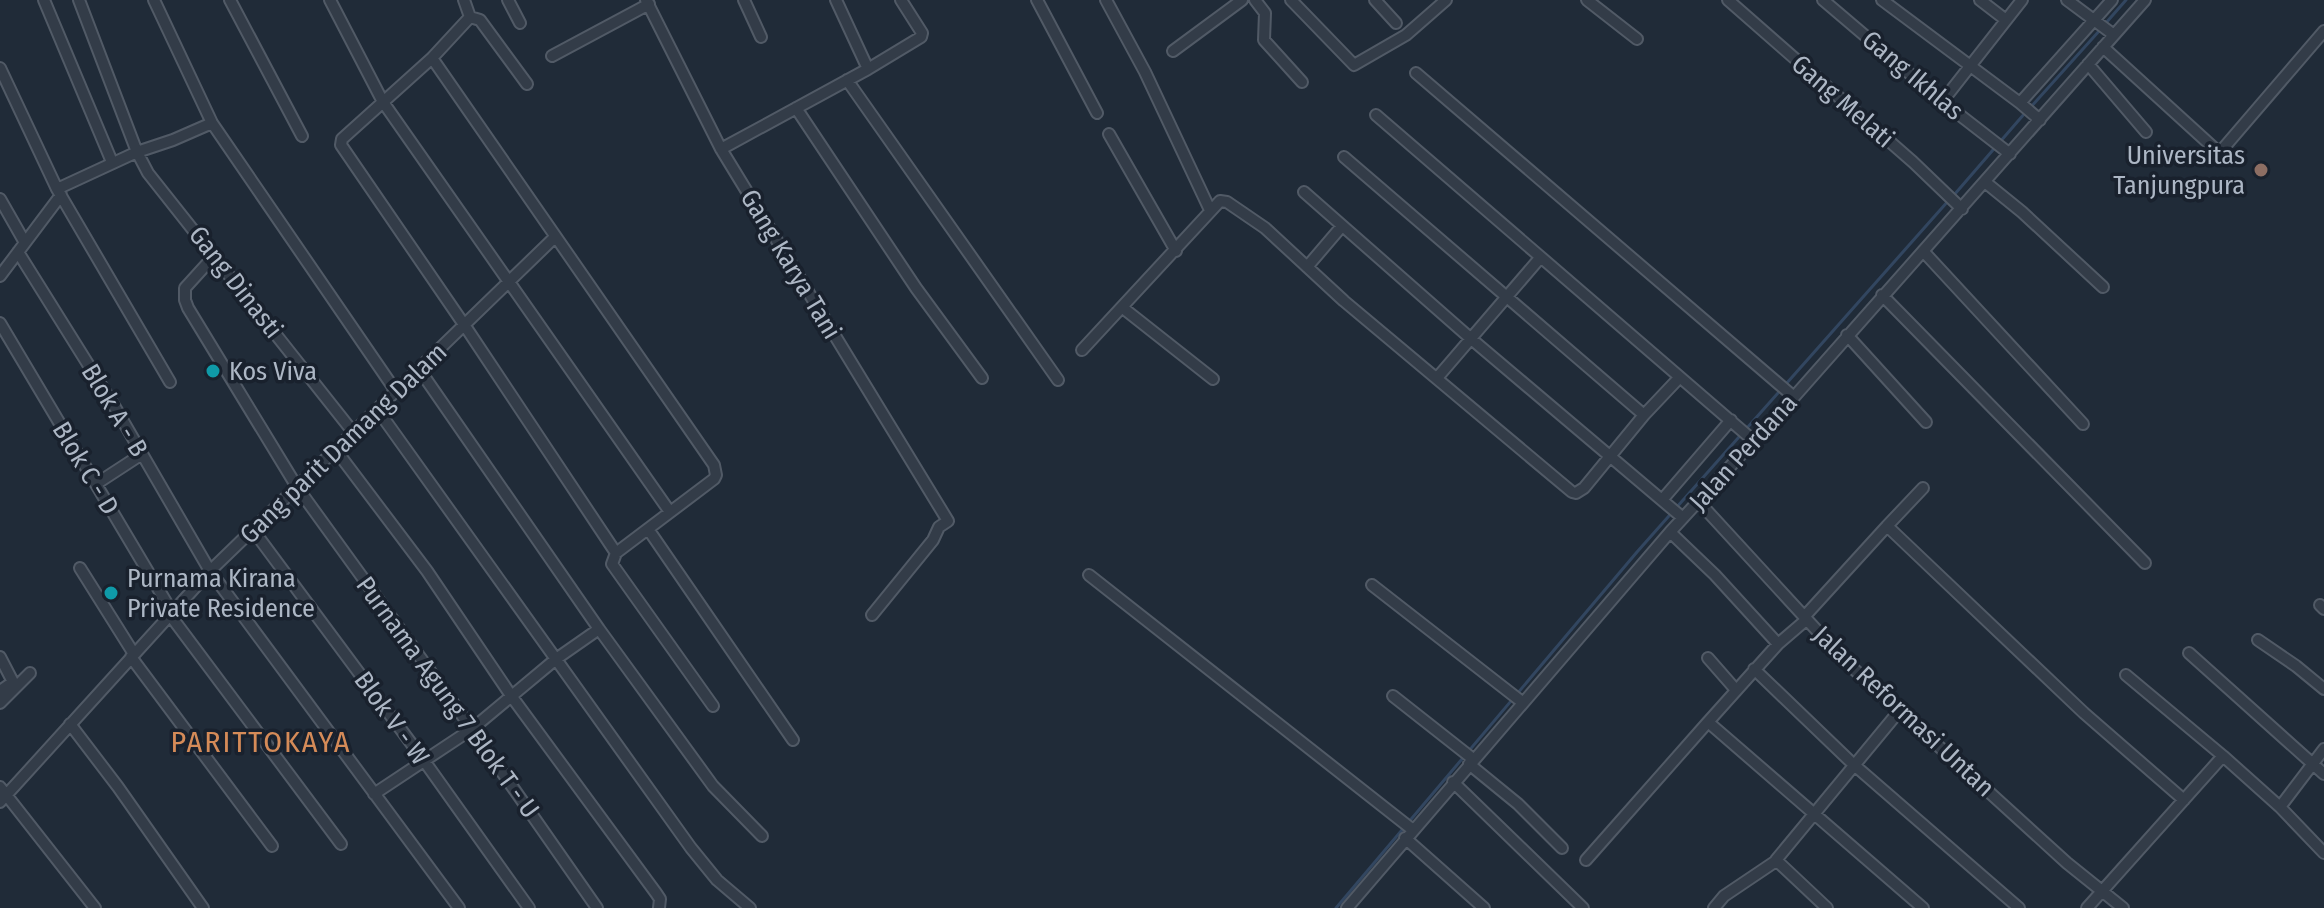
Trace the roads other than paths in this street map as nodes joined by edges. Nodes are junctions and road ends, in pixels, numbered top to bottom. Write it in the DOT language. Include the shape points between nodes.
graph roads {
  1 [pos="44,0"];
  2 [pos="79,0"];
  3 [pos="154,0"];
  4 [pos="230,0"];
  5 [pos="330,0"];
  6 [pos="464,0"];
  7 [pos="508,0"];
  8 [pos="744,0"];
  9 [pos="836,0"];
  10 [pos="901,0"];
  11 [pos="1037,0"];
  12 [pos="1106,0"];
  13 [pos="1242,0"];
  14 [pos="1255,0"];
  15 [pos="1291,0"];
  16 [pos="1375,0"];
  17 [pos="1446,0"];
  18 [pos="1587,0"];
  19 [pos="1728,0"];
  20 [pos="1823,0"];
  21 [pos="1882,0"];
  22 [pos="1980,0"];
  23 [pos="2022,0"];
  24 [pos="2067,0"];
  25 [pos="2112,0"];
  26 [pos="2145,0"];
  27 [pos="648,2"];
  28 [pos="470,17"];
  29 [pos="2006,20"];
  30 [pos="2096,21"];
  31 [pos="520,23"];
  32 [pos="1396,23"];
  33 [pos="2324,31"];
  34 [pos="2112,34"];
  35 [pos="761,37"];
  36 [pos="1637,39"];
  37 [pos="2103,47"];
  38 [pos="1173,51"];
  39 [pos="552,56"];
  40 [pos="432,58"];
  41 [pos="2088,64"];
  42 [pos="1970,67"];
  43 [pos="0,68"];
  44 [pos="868,69"];
  45 [pos="1416,73"];
  46 [pos="847,80"];
  47 [pos="1302,82"];
  48 [pos="527,84"];
  49 [pos="1949,93"];
  50 [pos="383,102"];
  51 [pos="2022,104"];
  52 [pos="796,108"];
  53 [pos="1097,113"];
  54 [pos="1376,115"];
  55 [pos="2037,117"];
  56 [pos="212,123"];
  57 [pos="2146,132"];
  58 [pos="1109,134"];
  59 [pos="302,136"];
  60 [pos="721,149"];
  61 [pos="2007,151"];
  62 [pos="137,152"];
  63 [pos="1344,157"];
  64 [pos="112,162"];
  65 [pos="1985,182"];
  66 [pos="59,192"];
  67 [pos="1304,192"];
  68 [pos="0,199"];
  69 [pos="1955,202"];
  70 [pos="1210,210"];
  71 [pos="1342,226"];
  72 [pos="555,237"];
  73 [pos="24,241"];
  74 [pos="1176,251"];
  75 [pos="1923,251"];
  76 [pos="18,252"];
  77 [pos="215,255"];
  78 [pos="1540,258"];
  79 [pos="1307,267"];
  80 [pos="0,276"];
  81 [pos="509,282"];
  82 [pos="2103,287"];
  83 [pos="1882,295"];
  84 [pos="1506,297"];
  85 [pos="1123,308"];
  86 [pos="0,323"];
  87 [pos="465,326"];
  88 [pos="1847,335"];
  89 [pos="1469,337"];
  90 [pos="1082,350"];
  91 [pos="419,369"];
  92 [pos="982,378"];
  93 [pos="1437,378"];
  94 [pos="1679,378"];
  95 [pos="1213,379"];
  96 [pos="1058,380"];
  97 [pos="170,382"];
  98 [pos="395,390"];
  99 [pos="1788,392"];
  100 [pos="377,409"];
  101 [pos="1644,415"];
  102 [pos="1733,422"];
  103 [pos="1926,422"];
  104 [pos="2083,424"];
  105 [pos="353,432"];
  106 [pos="1751,438"];
  107 [pos="335,449"];
  108 [pos="142,454"];
  109 [pos="1610,456"];
  110 [pos="96,484"];
  111 [pos="297,487"];
  112 [pos="1923,488"];
  113 [pos="1698,501"];
  114 [pos="1673,509"];
  115 [pos="670,512"];
  116 [pos="1887,526"];
  117 [pos="648,529"];
  118 [pos="253,530"];
  119 [pos="1670,532"];
  120 [pos="616,553"];
  121 [pos="2145,563"];
  122 [pos="80,568"];
  123 [pos="210,571"];
  124 [pos="1089,575"];
  125 [pos="1372,585"];
  126 [pos="171,614"];
  127 [pos="872,615"];
  128 [pos="1805,618"];
  129 [pos="599,629"];
  130 [pos="2258,640"];
  131 [pos="1778,644"];
  132 [pos="2189,653"];
  133 [pos="132,655"];
  134 [pos="0,657"];
  135 [pos="1708,658"];
  136 [pos="556,659"];
  137 [pos="1754,669"];
  138 [pos="30,673"];
  139 [pos="2126,675"];
  140 [pos="2324,689"];
  141 [pos="1736,690"];
  142 [pos="0,691"];
  143 [pos="1393,696"];
  144 [pos="512,697"];
  145 [pos="1517,698"];
  146 [pos="0,703"];
  147 [pos="713,706"];
  148 [pos="1900,710"];
  149 [pos="1708,722"];
  150 [pos="70,724"];
  151 [pos="472,729"];
  152 [pos="793,740"];
  153 [pos="2324,749"];
  154 [pos="2223,756"];
  155 [pos="425,762"];
  156 [pos="1471,762"];
  157 [pos="1853,764"];
  158 [pos="2313,764"];
  159 [pos="2324,774"];
  160 [pos="1453,782"];
  161 [pos="2,794"];
  162 [pos="374,794"];
  163 [pos="2184,800"];
  164 [pos="2280,807"];
  165 [pos="1815,813"];
  166 [pos="1407,829"];
  167 [pos="762,836"];
  168 [pos="341,844"];
  169 [pos="272,846"];
  170 [pos="1562,848"];
  171 [pos="2324,853"];
  172 [pos="1586,860"];
  173 [pos="1776,861"];
  174 [pos="2101,892"];
  175 [pos="95,908"];
  176 [pos="203,908"];
  177 [pos="459,908"];
  178 [pos="529,908"];
  179 [pos="597,908"];
  180 [pos="659,908"];
  181 [pos="750,908"];
  182 [pos="1347,908"];
  183 [pos="1484,908"];
  184 [pos="1583,908"];
  185 [pos="1714,908"];
  186 [pos="1827,908"];
  187 [pos="1923,908"];
  188 [pos="2019,908"];
  189 [pos="2087,908"];
  190 [pos="2123,908"];
  1 -- 64 [label="street"];
  2 -- 62 [label="street, Gang Dinasti"];
  3 -- 56 [label="street"];
  4 -- 59 [label="street"];
  5 -- 50 [label="street"];
  6 -- 28 [label="street"];
  7 -- 31 [label="street"];
  8 -- 35 [label="street"];
  9 -- 44 [label="street"];
  10 -- 44 [label="street" via="922,35"];
  11 -- 53 [label="street"];
  12 -- 70 [label="street"];
  13 -- 38 [label="street"];
  14 -- 47 [label="street" via="1265,13 1264,40"];
  15 -- 17 [label="street" via="1354,65 1406,35"];
  16 -- 32 [label="street"];
  18 -- 36 [label="street"];
  19 -- 69 [label="street, Gang Melati"];
  20 -- 61 [label="street, Gang Ikhlas"];
  21 -- 42 [label="street"];
  22 -- 29 [label="street"];
  23 -- 29 [label="street"];
  24 -- 30 [label="street"];
  25 -- 30 [label="street"];
  26 -- 34 [label="street, Jalan Perdana"];
  27 -- 39 [label="street"];
  27 -- 60 [label="street, Gang Karya Tani"];
  28 -- 40 [label="street"];
  28 -- 48 [label="street" via="480,20"];
  29 -- 42 [label="street"];
  30 -- 34 [label="street"];
  30 -- 51 [label="street"];
  33 -- 37 [label="street" via="2221,151"];
  34 -- 37 [label="street, Jalan Perdana"];
  37 -- 41 [label="street, Jalan Perdana"];
  40 -- 50 [label="street"];
  40 -- 72 [label="street"];
  41 -- 55 [label="street, Jalan Perdana"];
  41 -- 57 [label="street"];
  42 -- 49 [label="street"];
  42 -- 51 [label="street"];
  43 -- 66 [label="street"];
  44 -- 46 [label="street"];
  45 -- 99 [label="street"];
  46 -- 52 [label="street"];
  46 -- 96 [label="street"];
  50 -- 81 [label="street"];
  50 -- 87 [label="street" via="341,145"];
  51 -- 55 [label="street"];
  52 -- 60 [label="street"];
  52 -- 92 [label="street"];
  54 -- 78 [label="street"];
  55 -- 61 [label="street, Jalan Perdana"];
  56 -- 62 [label="street"];
  56 -- 98 [label="street"];
  58 -- 74 [label="street"];
  60 -- 127 [label="street, Gang Karya Tani" via="948,521"];
  61 -- 65 [label="street, Jalan Perdana"];
  62 -- 64 [label="street"];
  62 -- 77 [label="street, Gang Dinasti"];
  63 -- 84 [label="street"];
  64 -- 66 [label="street"];
  65 -- 69 [label="street, Jalan Perdana"];
  65 -- 82 [label="street"];
  66 -- 73 [label="street"];
  66 -- 97 [label="street"];
  67 -- 71 [label="street"];
  68 -- 73 [label="street"];
  69 -- 75 [label="street, Jalan Perdana"];
  70 -- 74 [label="street"];
  70 -- 79 [label="street" via="1227,202"];
  71 -- 79 [label="street"];
  71 -- 89 [label="street"];
  72 -- 81 [label="street, Gang parit Damang Dalam"];
  72 -- 115 [label="street" via="714,465 714,479"];
  73 -- 76 [label="street"];
  74 -- 85 [label="street"];
  75 -- 83 [label="street, Jalan Perdana"];
  75 -- 104 [label="street"];
  76 -- 80 [label="street"];
  76 -- 108 [label="street, Blok A - B"];
  77 -- 105 [label="street, Gang Dinasti"];
  77 -- 111 [label="street, Purnama Agung 7 Blok T - U" via="185,288 185,300"];
  78 -- 84 [label="street"];
  78 -- 94 [label="street"];
  79 -- 93 [label="street"];
  81 -- 87 [label="street, Gang parit Damang Dalam"];
  81 -- 115 [label="street"];
  83 -- 88 [label="street, Jalan Perdana"];
  83 -- 121 [label="street"];
  84 -- 89 [label="street"];
  84 -- 101 [label="street"];
  85 -- 90 [label="street"];
  85 -- 95 [label="street"];
  86 -- 110 [label="street, Blok C - D"];
  87 -- 91 [label="street, Gang parit Damang Dalam"];
  87 -- 120 [label="street"];
  88 -- 99 [label="street, Jalan Perdana"];
  88 -- 103 [label="street"];
  89 -- 93 [label="street"];
  89 -- 109 [label="street"];
  91 -- 98 [label="street, Gang parit Damang Dalam"];
  91 -- 129 [label="street"];
  93 -- 109 [label="street" via="1572,492 1584,488"];
  94 -- 101 [label="street"];
  94 -- 102 [label="street"];
  98 -- 100 [label="street, Gang parit Damang Dalam"];
  99 -- 106 [label="street, Jalan Perdana"];
  100 -- 105 [label="street, Gang parit Damang Dalam"];
  100 -- 136 [label="street"];
  101 -- 109 [label="street"];
  102 -- 106 [label="street"];
  102 -- 114 [label="street"];
  105 -- 107 [label="street, Gang parit Damang Dalam"];
  106 -- 113 [label="street, Jalan Perdana"];
  107 -- 111 [label="street, Gang parit Damang Dalam"];
  107 -- 144 [label="street" via="427,571"];
  108 -- 110 [label="street"];
  108 -- 123 [label="street, Blok A - B"];
  109 -- 114 [label="street"];
  110 -- 126 [label="street, Blok C - D"];
  111 -- 118 [label="street, Gang parit Damang Dalam"];
  111 -- 151 [label="street, Purnama Agung 7 Blok T - U"];
  112 -- 116 [label="street"];
  113 -- 114 [label="street, Jalan Perdana"];
  113 -- 128 [label="street, Jalan Reformasi Untan"];
  114 -- 119 [label="street, Jalan Perdana"];
  115 -- 117 [label="street"];
  116 -- 128 [label="street"];
  116 -- 163 [label="street"];
  117 -- 120 [label="street"];
  117 -- 152 [label="street"];
  118 -- 123 [label="street, Gang parit Damang Dalam"];
  118 -- 155 [label="street, Blok V - W"];
  119 -- 131 [label="street"];
  119 -- 145 [label="street, Jalan Perdana"];
  120 -- 147 [label="street" via="612,564"];
  122 -- 133 [label="street"];
  123 -- 126 [label="street, Gang parit Damang Dalam"];
  123 -- 162 [label="street, Blok A - B"];
  124 -- 166 [label="street"];
  125 -- 145 [label="street"];
  126 -- 133 [label="street, Gang parit Damang Dalam"];
  126 -- 168 [label="street, Blok C - D"];
  128 -- 131 [label="street"];
  128 -- 148 [label="street, Jalan Reformasi Untan"];
  129 -- 136 [label="street"];
  129 -- 167 [label="street" via="713,786"];
  130 -- 140 [label="street"];
  131 -- 137 [label="street"];
  132 -- 158 [label="street"];
  133 -- 150 [label="street, Gang parit Damang Dalam"];
  133 -- 169 [label="street"];
  134 -- 142 [label="street" via="13,682"];
  135 -- 141 [label="street"];
  136 -- 144 [label="street"];
  136 -- 181 [label="street" via="691,848"];
  137 -- 141 [label="street"];
  137 -- 157 [label="street"];
  138 -- 146 [label="street"];
  139 -- 154 [label="street"];
  141 -- 149 [label="street"];
  143 -- 156 [label="street"];
  144 -- 151 [label="street"];
  144 -- 180 [label="street" via="660,899"];
  145 -- 156 [label="street, Jalan Perdana"];
  148 -- 157 [label="street"];
  148 -- 174 [label="street, Jalan Reformasi Untan"];
  149 -- 165 [label="street"];
  149 -- 172 [label="street"];
  150 -- 161 [label="street, Gang parit Damang Dalam"];
  150 -- 176 [label="street"];
  151 -- 155 [label="street"];
  151 -- 179 [label="street, Purnama Agung 7 Blok T - U"];
  153 -- 158 [label="street"];
  154 -- 163 [label="street"];
  154 -- 164 [label="street"];
  155 -- 162 [label="street"];
  155 -- 178 [label="street, Blok V - W"];
  156 -- 160 [label="street, Jalan Perdana"];
  156 -- 170 [label="street"];
  157 -- 165 [label="street"];
  157 -- 188 [label="street"];
  158 -- 159 [label="street"];
  158 -- 164 [label="street"];
  160 -- 166 [label="street, Jalan Perdana"];
  160 -- 184 [label="street"];
  161 -- 175 [label="street"];
  162 -- 177 [label="street, Blok A - B"];
  163 -- 174 [label="street"];
  164 -- 171 [label="street"];
  165 -- 173 [label="street"];
  165 -- 187 [label="street"];
  166 -- 182 [label="street, Jalan Perdana"];
  166 -- 183 [label="street"];
  173 -- 185 [label="street"];
  173 -- 186 [label="street"];
  174 -- 189 [label="street"];
  174 -- 190 [label="street, Jalan Reformasi Untan"];
}
